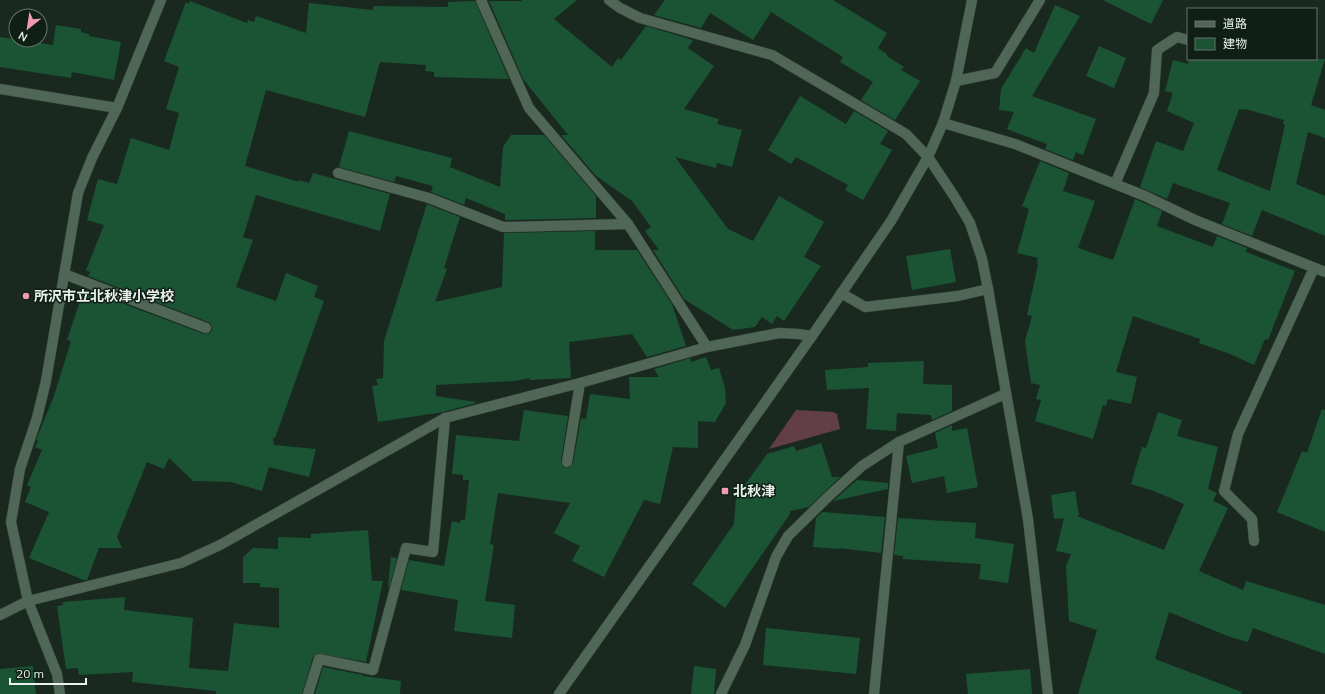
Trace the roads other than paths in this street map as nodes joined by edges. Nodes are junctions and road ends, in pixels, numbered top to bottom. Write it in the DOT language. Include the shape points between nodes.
graph roads {
  1 [pos="162,0"];
  2 [pos="481,0"];
  3 [pos="609,0"];
  4 [pos="972,0"];
  5 [pos="1040,0"];
  6 [pos="1187,40"];
  7 [pos="956,81"];
  8 [pos="0,89"];
  9 [pos="117,108"];
  10 [pos="943,123"];
  11 [pos="928,158"];
  12 [pos="338,173"];
  13 [pos="1115,184"];
  14 [pos="628,224"];
  15 [pos="1314,268"];
  16 [pos="1325,272"];
  17 [pos="64,274"];
  18 [pos="988,289"];
  19 [pos="841,293"];
  20 [pos="206,328"];
  21 [pos="812,336"];
  22 [pos="707,347"];
  23 [pos="580,383"];
  24 [pos="1005,394"];
  25 [pos="445,418"];
  26 [pos="899,442"];
  27 [pos="567,462"];
  28 [pos="1254,541"];
  29 [pos="28,601"];
  30 [pos="0,615"];
  31 [pos="60,694"];
  32 [pos="308,694"];
  33 [pos="559,694"];
  34 [pos="721,694"];
  35 [pos="874,694"];
  36 [pos="1048,694"];
  1 -- 9 [label="street"];
  2 -- 14 [label="street" via="529,108"];
  3 -- 11 [label="street" via="640,18 772,55 906,134"];
  4 -- 7 [label="street"];
  5 -- 7 [label="street" via="995,73"];
  6 -- 13 [label="street" via="1177,37 1157,50 1154,93"];
  7 -- 10 [label="street"];
  8 -- 9 [label="street"];
  9 -- 17 [label="street" via="78,193"];
  10 -- 11 [label="street"];
  10 -- 13 [label="street" via="1015,144"];
  11 -- 18 [label="street" via="970,223 982,259"];
  11 -- 19 [label="street" via="891,221"];
  12 -- 14 [label="street" via="429,198 503,227"];
  13 -- 15 [label="street" via="1195,220"];
  14 -- 22 [label="street"];
  15 -- 16 [label="street"];
  15 -- 28 [label="street" via="1238,434 1224,491 1252,519"];
  17 -- 20 [label="street"];
  17 -- 29 [label="street" via="46,380 37,418 20,469 11,522"];
  18 -- 19 [label="street" via="958,296 865,307"];
  18 -- 24 [label="street"];
  19 -- 21 [label="street"];
  21 -- 22 [label="street" via="779,333"];
  21 -- 33 [label="street"];
  22 -- 23 [label="street"];
  23 -- 25 [label="street"];
  23 -- 27 [label="street"];
  24 -- 26 [label="street"];
  24 -- 36 [label="street" via="1028,519"];
  25 -- 29 [label="street" via="220,545 181,563"];
  25 -- 32 [label="street" via="433,552 406,548 373,670 319,659"];
  26 -- 34 [label="street" via="862,466 788,536 776,557 746,645"];
  26 -- 35 [label="street"];
  29 -- 30 [label="street"];
  29 -- 31 [label="street" via="57,674"];
}
